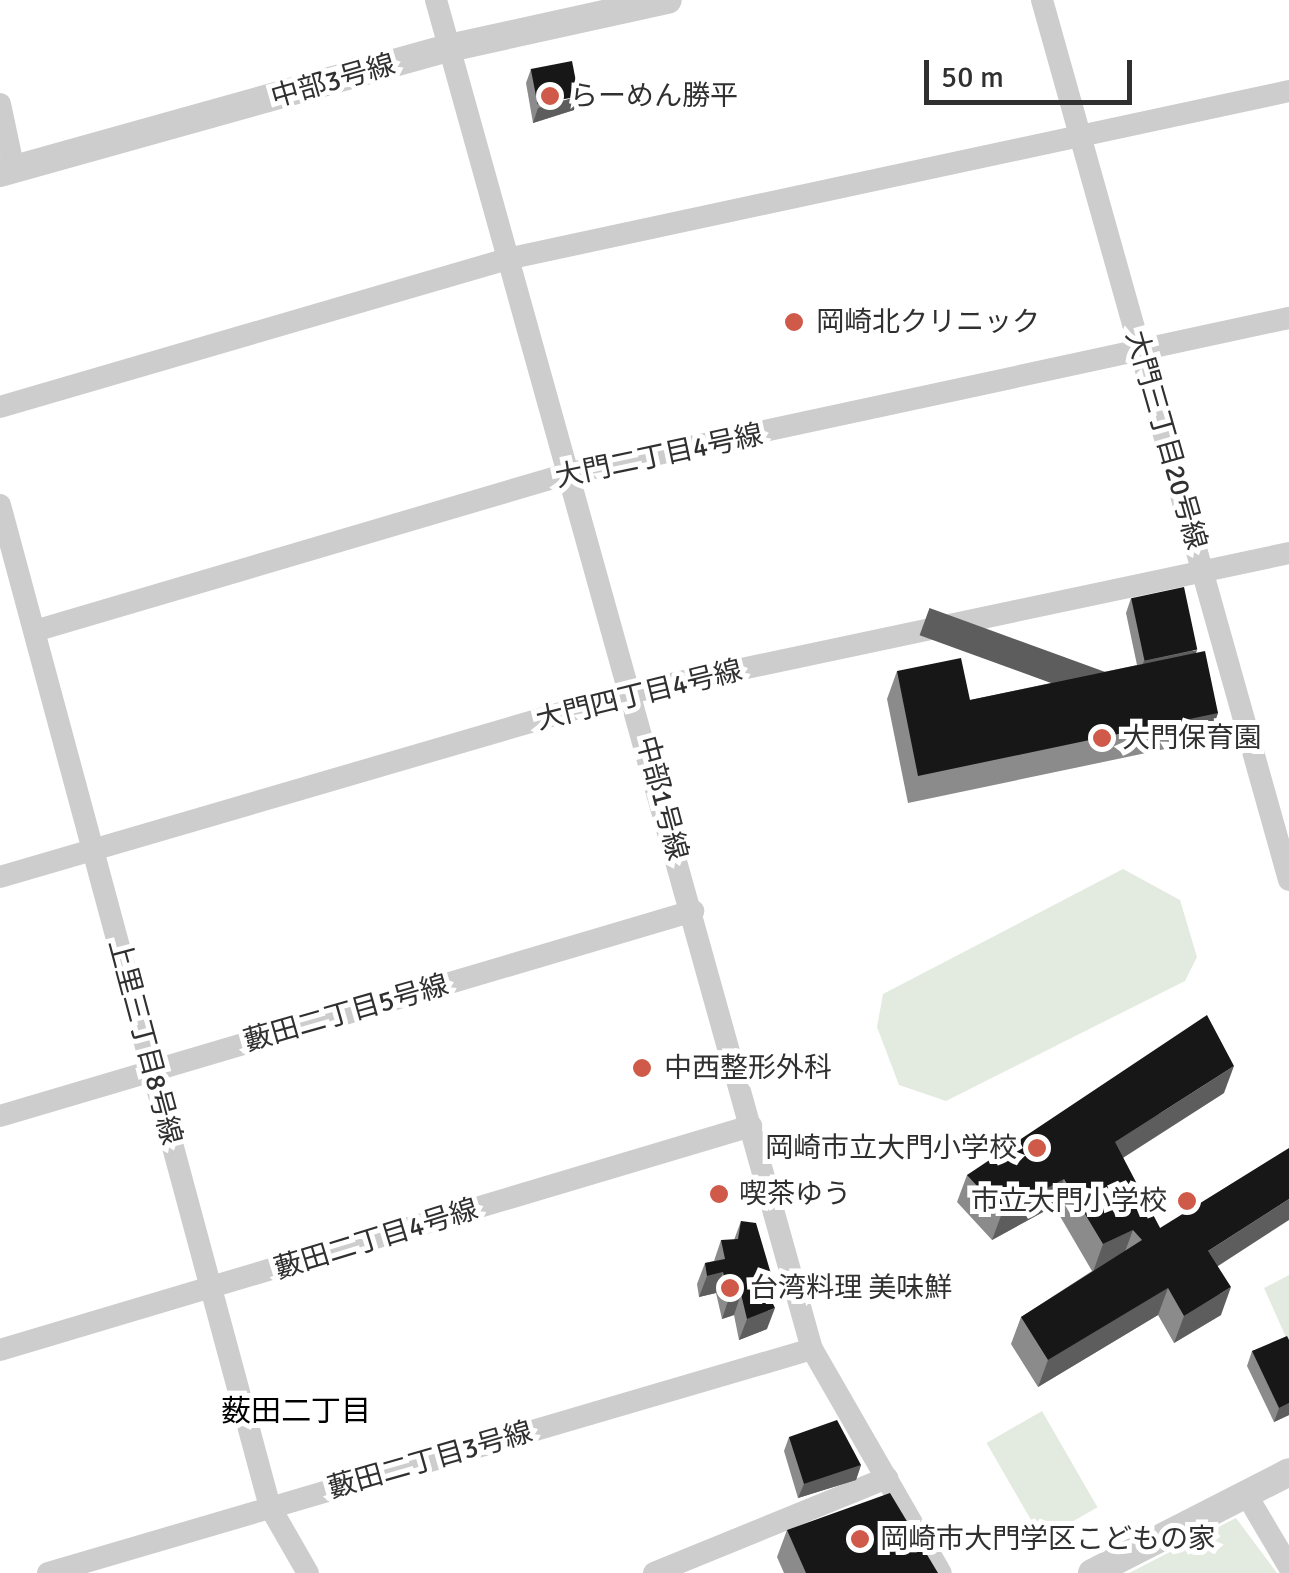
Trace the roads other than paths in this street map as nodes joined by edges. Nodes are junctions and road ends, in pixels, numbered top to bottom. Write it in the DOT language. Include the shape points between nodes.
graph roads {
  1 [pos="436,0"];
  2 [pos="668,0"];
  3 [pos="1042,0"];
  4 [pos="449,48"];
  5 [pos="1289,91"];
  6 [pos="0,104"];
  7 [pos="1081,136"];
  8 [pos="7,171"];
  9 [pos="507,259"];
  10 [pos="1289,318"];
  11 [pos="1141,354"];
  12 [pos="0,407"];
  13 [pos="570,474"];
  14 [pos="0,504"];
  15 [pos="1289,553"];
  16 [pos="1203,571"];
  17 [pos="38,630"];
  18 [pos="633,692"];
  19 [pos="92,849"];
  20 [pos="0,876"];
  21 [pos="1289,880"];
  22 [pos="693,911"];
  23 [pos="153,1070"];
  24 [pos="0,1116"];
  25 [pos="751,1126"];
  26 [pos="211,1288"];
  27 [pos="812,1349"];
  28 [pos="0,1350"];
  29 [pos="1289,1472"];
  30 [pos="886,1478"];
  31 [pos="1246,1494"];
  32 [pos="270,1507"];
  33 [pos="1289,1567"];
  34 [pos="48,1573"];
  35 [pos="308,1573"];
  36 [pos="654,1573"];
  37 [pos="941,1573"];
  38 [pos="1092,1573"];
  1 -- 4 [label="street, 中部1号線"];
  2 -- 4 [label="street, 中部3号線"];
  3 -- 7 [label="street, 大門三丁目20号線"];
  4 -- 8 [label="street, 中部3号線"];
  4 -- 9 [label="street, 中部1号線"];
  5 -- 7 [label="street"];
  6 -- 8 [label="street"];
  7 -- 9 [label="street"];
  7 -- 11 [label="street, 大門三丁目20号線"];
  9 -- 12 [label="street"];
  9 -- 13 [label="street, 中部1号線"];
  10 -- 11 [label="street, 大門二丁目4号線"];
  11 -- 13 [label="street, 大門二丁目4号線"];
  11 -- 16 [label="street, 大門三丁目20号線"];
  13 -- 17 [label="street, 大門二丁目4号線"];
  13 -- 18 [label="street, 中部1号線"];
  14 -- 17 [label="street, 上里三丁目8号線"];
  15 -- 16 [label="street, 大門四丁目4号線"];
  16 -- 18 [label="street, 大門四丁目4号線"];
  16 -- 21 [label="street, 大門三丁目20号線"];
  17 -- 19 [label="street, 上里三丁目8号線"];
  18 -- 19 [label="street, 大門四丁目4号線"];
  18 -- 22 [label="street, 中部1号線"];
  19 -- 20 [label="street, 大門四丁目4号線"];
  19 -- 23 [label="street, 上里三丁目8号線"];
  22 -- 23 [label="street, 藪田二丁目5号線"];
  22 -- 25 [label="street, 中部1号線"];
  23 -- 24 [label="street, 藪田二丁目5号線"];
  23 -- 26 [label="street, 上里三丁目8号線"];
  25 -- 26 [label="street, 藪田二丁目4号線"];
  25 -- 27 [label="street, 中部1号線"];
  26 -- 28 [label="street, 藪田二丁目4号線"];
  26 -- 32 [label="street, 上里三丁目8号線"];
  27 -- 30 [label="street, 中部1号線"];
  27 -- 32 [label="street, 藪田二丁目3号線"];
  29 -- 31 [label="street"];
  30 -- 36 [label="street"];
  30 -- 37 [label="street, 中部1号線"];
  31 -- 33 [label="street"];
  31 -- 38 [label="street"];
  32 -- 34 [label="street, 藪田二丁目3号線"];
  32 -- 35 [label="street, 上里三丁目8号線"];
}
